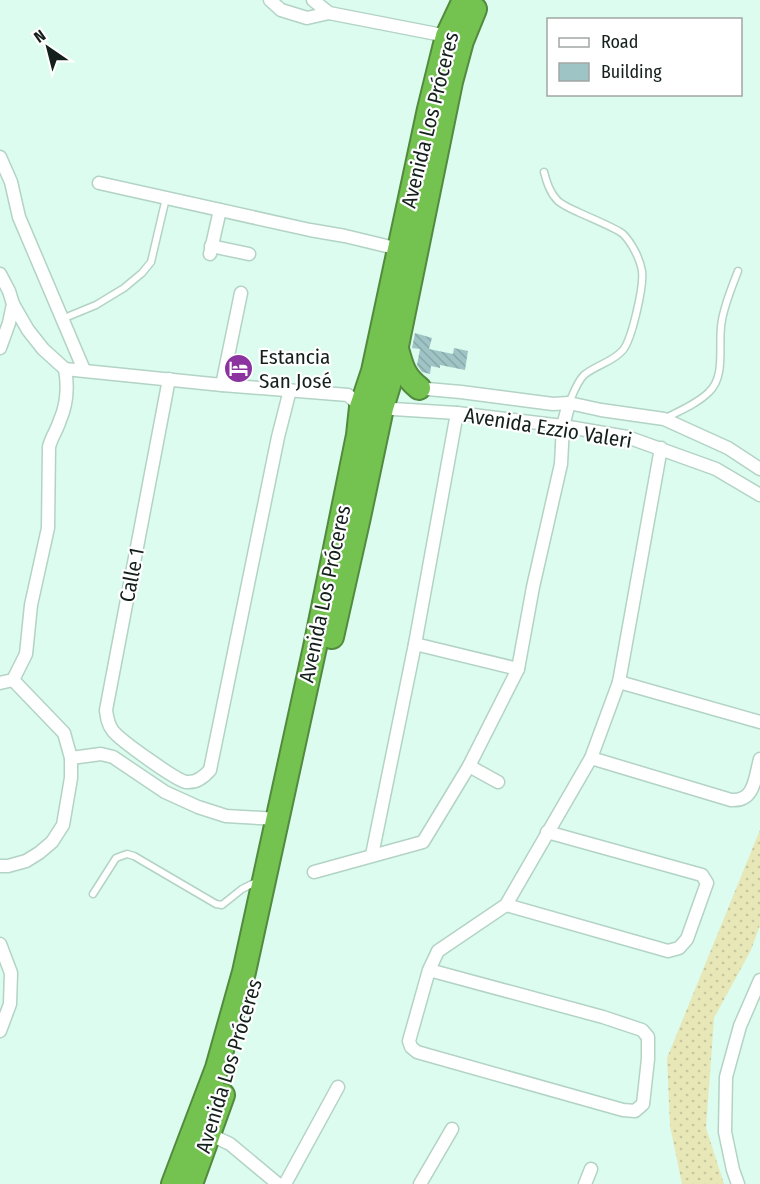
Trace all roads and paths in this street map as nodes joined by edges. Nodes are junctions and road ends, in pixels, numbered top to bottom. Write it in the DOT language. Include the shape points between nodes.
graph roads {
  1 [pos="270,0"];
  2 [pos="313,0"];
  3 [pos="464,0"];
  4 [pos="479,0"];
  5 [pos="329,13"];
  6 [pos="447,36"];
  7 [pos="0,157"];
  8 [pos="544,172"];
  9 [pos="99,183"];
  10 [pos="166,198"];
  11 [pos="220,210"];
  12 [pos="399,249"];
  13 [pos="249,254"];
  14 [pos="738,270"];
  15 [pos="0,274"];
  16 [pos="242,293"];
  17 [pos="13,304"];
  18 [pos="62,319"];
  19 [pos="396,344"];
  20 [pos="0,348"];
  21 [pos="65,369"];
  22 [pos="84,370"];
  23 [pos="170,379"];
  24 [pos="222,385"];
  25 [pos="379,385"];
  26 [pos="419,388"];
  27 [pos="290,390"];
  28 [pos="569,403"];
  29 [pos="363,404"];
  30 [pos="457,413"];
  31 [pos="664,419"];
  32 [pos="563,426"];
  33 [pos="661,448"];
  34 [pos="760,469"];
  35 [pos="760,495"];
  36 [pos="415,644"];
  37 [pos="518,669"];
  38 [pos="13,680"];
  39 [pos="0,682"];
  40 [pos="619,682"];
  41 [pos="760,722"];
  42 [pos="71,758"];
  43 [pos="591,758"];
  44 [pos="760,759"];
  45 [pos="469,766"];
  46 [pos="498,782"];
  47 [pos="278,819"];
  48 [pos="547,832"];
  49 [pos="372,855"];
  50 [pos="3,864"];
  51 [pos="314,872"];
  52 [pos="264,881"];
  53 [pos="93,894"];
  54 [pos="506,905"];
  55 [pos="0,944"];
  56 [pos="429,970"];
  57 [pos="760,980"];
  58 [pos="0,1031"];
  59 [pos="338,1087"];
  60 [pos="452,1129"];
  61 [pos="209,1134"];
  62 [pos="591,1169"];
  63 [pos="173,1184"];
  64 [pos="191,1184"];
  65 [pos="278,1184"];
  66 [pos="285,1184"];
  67 [pos="420,1184"];
  68 [pos="585,1184"];
  69 [pos="738,1184"];
  1 -- 5 [label="street" via="281,10 307,18"];
  2 -- 5 [label="street"];
  3 -- 6 [label="highway, Avenida Los Próceres"];
  4 -- 19 [label="highway, Avenida Los Próceres" via="451,82"];
  5 -- 6 [label="street"];
  6 -- 12 [label="highway, Avenida Los Próceres"];
  7 -- 18 [label="street" via="12,182 19,217"];
  8 -- 28 [label="lane" via="548,187 558,200 623,234 642,272 632,332 626,345 615,358 584,375"];
  9 -- 10 [label="street"];
  10 -- 11 [label="street"];
  10 -- 18 [label="lane" via="151,262 142,273 96,305"];
  11 -- 12 [label="street"];
  11 -- 13 [label="street" via="211,250"];
  12 -- 25 [label="highway, Avenida Los Próceres" via="373,371"];
  14 -- 31 [label="lane" via="721,324 720,372 716,383 710,392"];
  15 -- 17 [label="street"];
  16 -- 24 [label="street"];
  17 -- 20 [label="street"];
  17 -- 21 [label="street" via="36,340"];
  18 -- 22 [label="street"];
  19 -- 25 [label="highway, Avenida Los Próceres"];
  19 -- 26 [label="highway" via="402,369"];
  21 -- 22 [label="street, Avenida Ezzio Valeri"];
  21 -- 38 [label="street" via="66,399 49,447 48,528 31,605 26,654"];
  22 -- 23 [label="street, Avenida Ezzio Valeri"];
  23 -- 24 [label="street, Avenida Ezzio Valeri"];
  23 -- 27 [label="street, Calle 1" via="106,710 114,732 185,782 205,776 210,770"];
  24 -- 27 [label="street, Avenida Ezzio Valeri"];
  25 -- 26 [label="street, Avenida Ezzio Valeri"];
  25 -- 29 [label="highway, Avenida Los Próceres"];
  26 -- 28 [label="street, Avenida Ezzio Valeri"];
  27 -- 29 [label="street, Avenida Ezzio Valeri"];
  28 -- 31 [label="street, Avenida Ezzio Valeri"];
  28 -- 32 [label="street"];
  29 -- 30 [label="street, Avenida Ezzio Valeri"];
  29 -- 47 [label="highway, Avenida Los Próceres"];
  29 -- 61 [label="highway, Avenida Los Próceres" via="360,517 261,960 241,1040"];
  30 -- 32 [label="street, Avenida Ezzio Valeri"];
  30 -- 36 [label="street"];
  31 -- 34 [label="street, Avenida Ezzio Valeri" via="728,448"];
  32 -- 33 [label="street, Avenida Ezzio Valeri" via="627,437"];
  32 -- 37 [label="street" via="561,464"];
  33 -- 35 [label="street, Avenida Ezzio Valeri" via="716,469"];
  33 -- 40 [label="street"];
  36 -- 37 [label="street"];
  36 -- 49 [label="street"];
  37 -- 45 [label="street"];
  38 -- 39 [label="street"];
  38 -- 42 [label="street" via="64,733"];
  40 -- 41 [label="street"];
  40 -- 43 [label="street"];
  42 -- 47 [label="street" via="101,754 113,757 165,792 198,807 226,816"];
  42 -- 50 [label="street" via="63,825 39,853 26,861"];
  43 -- 44 [label="street" via="738,801 750,794"];
  43 -- 48 [label="street"];
  45 -- 46 [label="street"];
  45 -- 49 [label="street" via="423,842"];
  47 -- 52 [label="highway, Avenida Los Próceres"];
  48 -- 54 [label="street"];
  48 -- 54 [label="street" via="702,876 707,883 687,939 679,948 668,951"];
  49 -- 51 [label="street"];
  52 -- 53 [label="lane" via="252,883 222,905 216,904 127,854 116,858"];
  52 -- 63 [label="highway, Avenida Los Próceres" via="217,1068"];
  54 -- 56 [label="street" via="438,951"];
  55 -- 58 [label="street" via="11,973 10,1004"];
  56 -- 56 [label="street" via="409,1041 417,1052 623,1110 635,1111 643,1104 648,1037 642,1030"];
  57 -- 69 [label="street" via="740,1026 726,1077 725,1132"];
  59 -- 66 [label="street"];
  60 -- 67 [label="street"];
  61 -- 64 [label="highway, Avenida Los Próceres"];
  61 -- 65 [label="street" via="230,1144"];
  62 -- 68 [label="street"];
}
